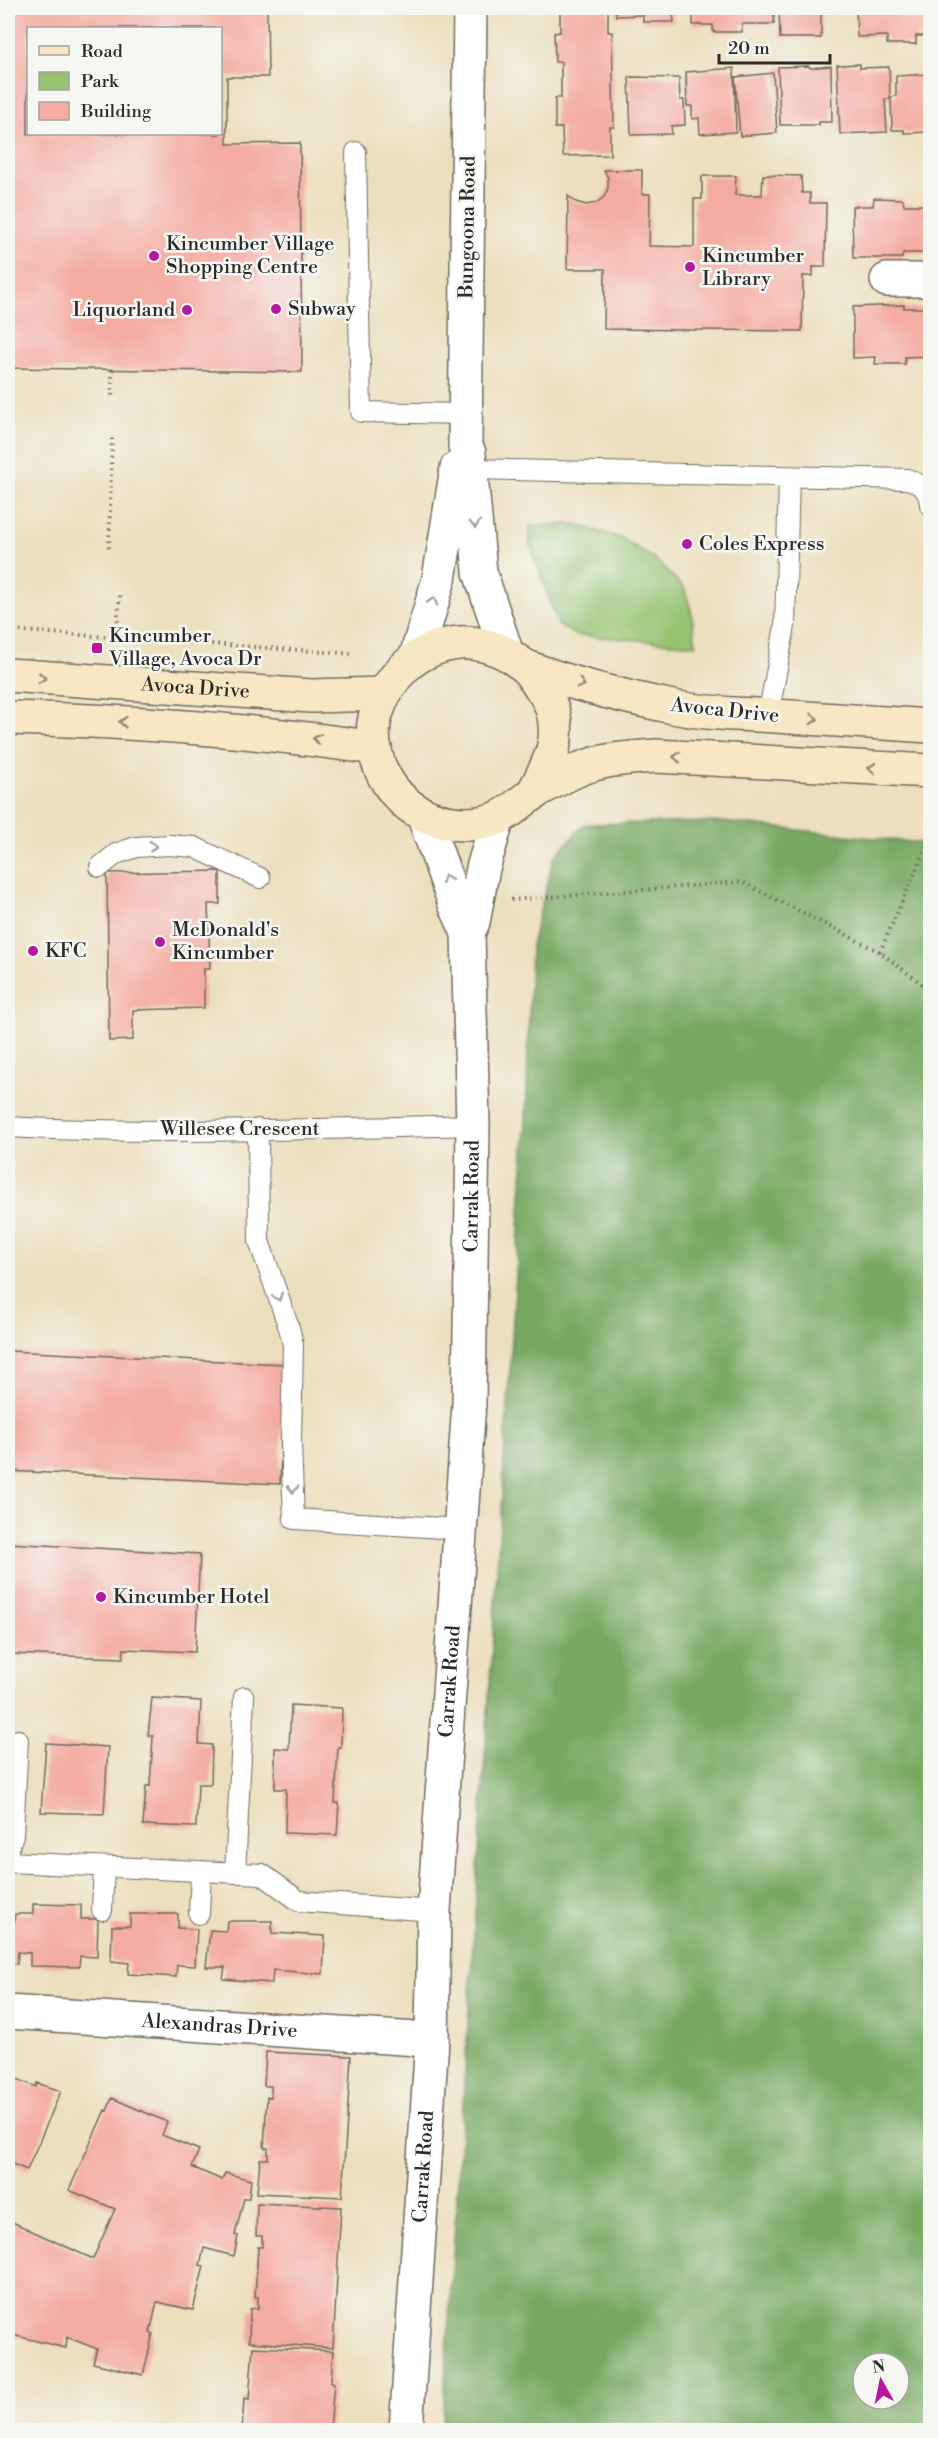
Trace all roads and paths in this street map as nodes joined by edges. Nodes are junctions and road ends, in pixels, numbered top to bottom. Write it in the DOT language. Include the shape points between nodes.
graph roads {
  1 [pos="470,8"];
  2 [pos="356,152"];
  3 [pos="887,280"];
  4 [pos="930,280"];
  5 [pos="112,370"];
  6 [pos="112,398"];
  7 [pos="466,414"];
  8 [pos="112,437"];
  9 [pos="467,458"];
  10 [pos="789,477"];
  11 [pos="930,505"];
  12 [pos="109,548"];
  13 [pos="120,594"];
  14 [pos="8,630"];
  15 [pos="116,639"];
  16 [pos="355,654"];
  17 [pos="416,657"];
  18 [pos="516,660"];
  19 [pos="8,675"];
  20 [pos="383,694"];
  21 [pos="768,716"];
  22 [pos="8,718"];
  23 [pos="930,726"];
  24 [pos="375,748"];
  25 [pos="930,771"];
  26 [pos="532,795"];
  27 [pos="423,814"];
  28 [pos="498,818"];
  29 [pos="930,838"];
  30 [pos="100,867"];
  31 [pos="260,878"];
  32 [pos="472,918"];
  33 [pos="880,952"];
  34 [pos="930,990"];
  35 [pos="473,1125"];
  36 [pos="8,1127"];
  37 [pos="258,1129"];
  38 [pos="460,1529"];
  39 [pos="244,1697"];
  40 [pos="18,1740"];
  41 [pos="8,1850"];
  42 [pos="8,1862"];
  43 [pos="104,1867"];
  44 [pos="201,1871"];
  45 [pos="235,1873"];
  46 [pos="102,1910"];
  47 [pos="434,1911"];
  48 [pos="199,1914"];
  49 [pos="8,2012"];
  50 [pos="432,2040"];
  51 [pos="8,2423"];
  52 [pos="21,2430"];
  53 [pos="405,2430"];
  1 -- 7 [label="street, Bungoona Road"];
  2 -- 7 [label="lane" via="361,412"];
  3 -- 4 [label="street"];
  5 -- 6 [label="path"];
  7 -- 9 [label="street, Bungoona Road"];
  8 -- 12 [label="path"];
  9 -- 10 [label="lane"];
  17 -- 9 [label="street, Bungoona Road, one-way" via="439,579 459,451"];
  9 -- 18 [label="street, Bungoona Road, one-way" via="480,572"];
  10 -- 11 [label="lane" via="907,479 922,485"];
  10 -- 21 [label="lane" via="785,626"];
  13 -- 15 [label="path"];
  14 -- 15 [label="path"];
  15 -- 16 [label="path"];
  17 -- 18 [label="main road, Avoca Drive" via="438,647 461,643 485,646"];
  17 -- 20 [label="main road, Avoca Drive" via="397,673"];
  18 -- 21 [label="main road, Avoca Drive, one-way" via="587,686 675,708"];
  18 -- 26 [label="main road, Avoca Drive" via="549,700 554,720 552,759"];
  19 -- 20 [label="main road, Avoca Drive, one-way" via="311,696"];
  20 -- 24 [label="main road, Avoca Drive" via="374,720"];
  21 -- 23 [label="main road, Avoca Drive, one-way"];
  24 -- 22 [label="main road, Avoca Drive, one-way" via="190,726"];
  24 -- 27 [label="main road, Avoca Drive" via="391,787"];
  25 -- 26 [label="main road, Avoca Drive, one-way" via="656,756 611,759 578,770"];
  26 -- 28 [label="main road, Avoca Drive"];
  27 -- 28 [label="main road, Avoca Drive" via="441,822 460,824"];
  32 -- 27 [label="street, Carrak Road, one-way" via="455,904"];
  28 -- 32 [label="street, Carrak Road"];
  29 -- 33 [label="path"];
  30 -- 31 [label="lane, one-way" via="116,854 136,847 186,846 213,854"];
  32 -- 33 [label="path" via="742,882"];
  32 -- 35 [label="street, Carrak Road"];
  33 -- 34 [label="path"];
  35 -- 37 [label="lane, Willesee Crescent"];
  35 -- 38 [label="street, Carrak Road" via="470,1403"];
  36 -- 37 [label="lane, Willesee Crescent"];
  37 -- 38 [label="lane, one-way" via="259,1241 293,1345 294,1519"];
  38 -- 47 [label="street, Carrak Road"];
  39 -- 45 [label="lane"];
  40 -- 41 [label="lane" via="13,1835"];
  42 -- 43 [label="lane"];
  43 -- 44 [label="lane"];
  43 -- 46 [label="lane"];
  44 -- 45 [label="lane"];
  44 -- 48 [label="lane"];
  45 -- 47 [label="lane" via="262,1874 298,1901"];
  47 -- 50 [label="street, Carrak Road"];
  49 -- 50 [label="street, Alexandras Drive"];
  50 -- 53 [label="street, Carrak Road"];
  51 -- 52 [label="path"];
}
